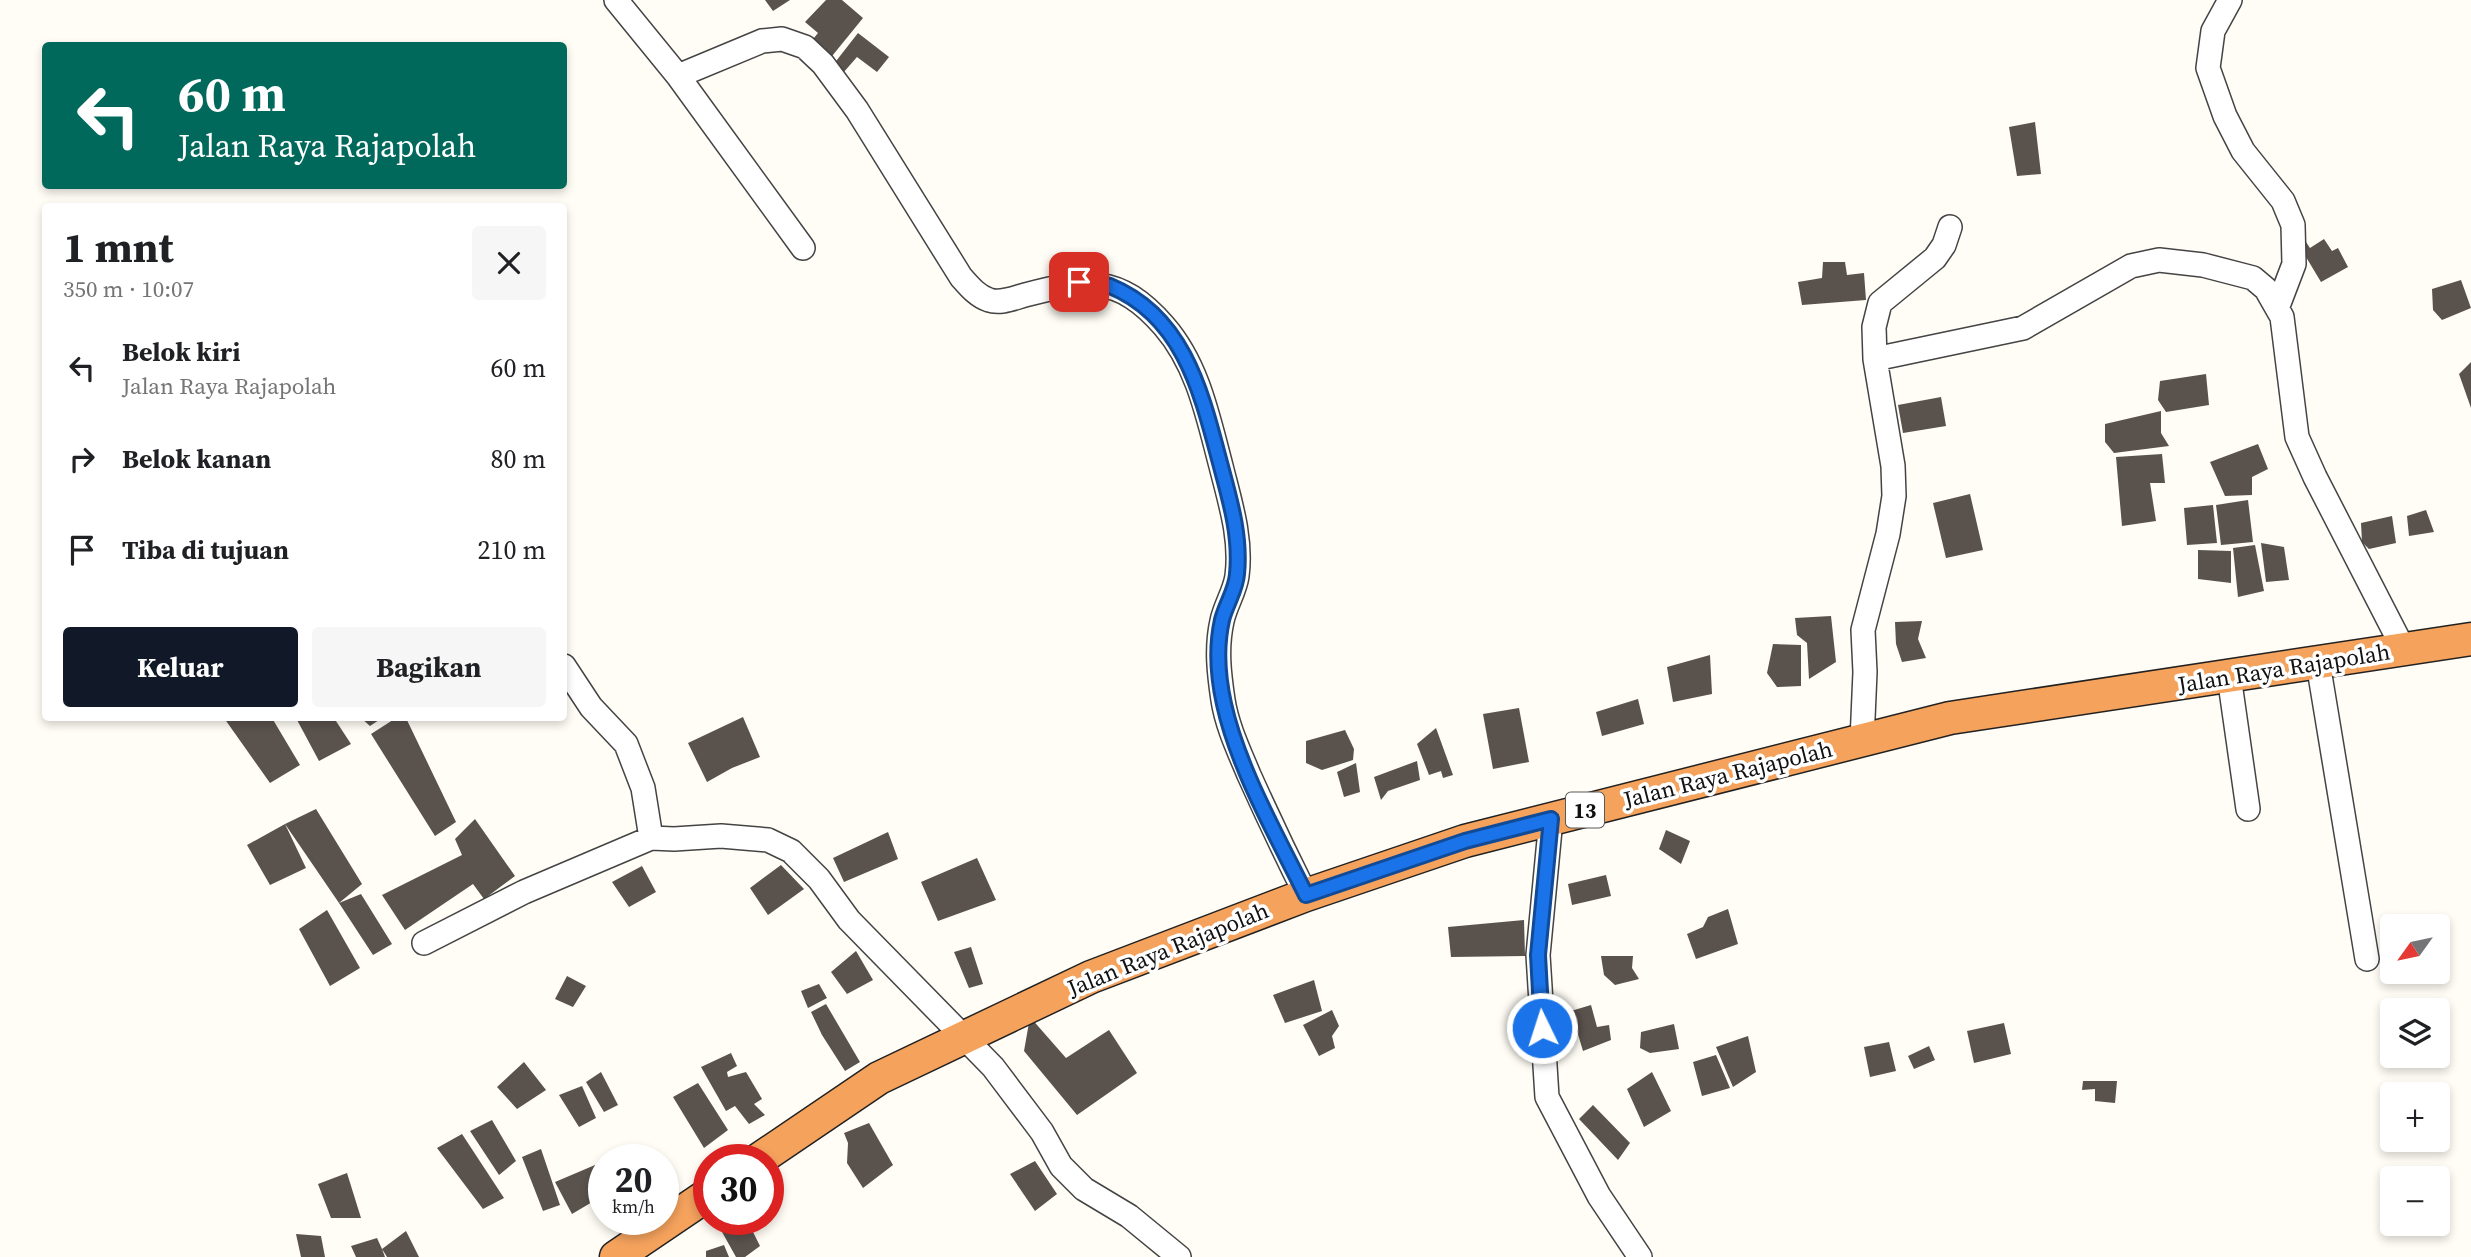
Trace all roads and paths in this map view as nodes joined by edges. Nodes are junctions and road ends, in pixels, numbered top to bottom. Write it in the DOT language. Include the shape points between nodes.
graph roads {
  1 [pos="616,0"];
  2 [pos="2230,0"];
  3 [pos="678,76"];
  4 [pos="1950,228"];
  5 [pos="803,248"];
  6 [pos="2277,306"];
  7 [pos="1875,359"];
  8 [pos="2471,639"];
  9 [pos="2404,649"];
  10 [pos="2318,663"];
  11 [pos="567,671"];
  12 [pos="2229,676"];
  13 [pos="1862,741"];
  14 [pos="2248,810"];
  15 [pos="1551,819"];
  16 [pos="651,838"];
  17 [pos="1306,895"];
  18 [pos="425,943"];
  19 [pos="2367,959"];
  20 [pos="964,1036"];
  21 [pos="782,1144"];
  22 [pos="693,1205"];
  23 [pos="616,1257"];
  24 [pos="1179,1257"];
  25 [pos="1640,1257"];
  1 -- 3 [label="street"];
  2 -- 6 [label="street" via="2213,32 2208,68 2243,151 2283,201 2293,225 2294,264"];
  3 -- 5 [label="street"];
  3 -- 17 [label="street" via="762,41 782,39 805,47 857,110 961,277 976,293 998,301 1079,282 1108,285 1138,301 1181,348 1201,392 1238,546 1237,578 1222,619 1218,652 1224,704 1237,747"];
  4 -- 7 [label="street" via="1935,258 1880,303 1874,327"];
  6 -- 7 [label="street" via="2253,278 2159,260 2131,266 2023,328"];
  6 -- 9 [label="street" via="2286,337 2297,437"];
  7 -- 13 [label="street" via="1894,496 1863,630"];
  8 -- 9 [label="highway, Jalan Raya Rajapolah / 13"];
  9 -- 10 [label="highway, Jalan Raya Rajapolah / 13"];
  10 -- 12 [label="highway, Jalan Raya Rajapolah / 13"];
  10 -- 19 [label="street"];
  11 -- 16 [label="street" via="591,707 626,744 643,788"];
  12 -- 13 [label="highway, Jalan Raya Rajapolah / 13" via="1950,718"];
  12 -- 14 [label="street"];
  13 -- 15 [label="highway, Jalan Raya Rajapolah / 13"];
  15 -- 17 [label="highway, Jalan Raya Rajapolah / 13" via="1465,841"];
  15 -- 25 [label="street" via="1538,955 1547,1097 1599,1196"];
  16 -- 18 [label="street" via="524,892"];
  16 -- 20 [label="street" via="768,840 791,851 820,880 849,920"];
  17 -- 20 [label="highway, Jalan Raya Rajapolah / 13" via="1091,977"];
  20 -- 21 [label="highway, Jalan Raya Rajapolah / 13" via="879,1078"];
  20 -- 24 [label="street" via="1023,1106 1061,1166 1084,1189 1129,1216"];
  22 -- 23 [label="highway"];
}
